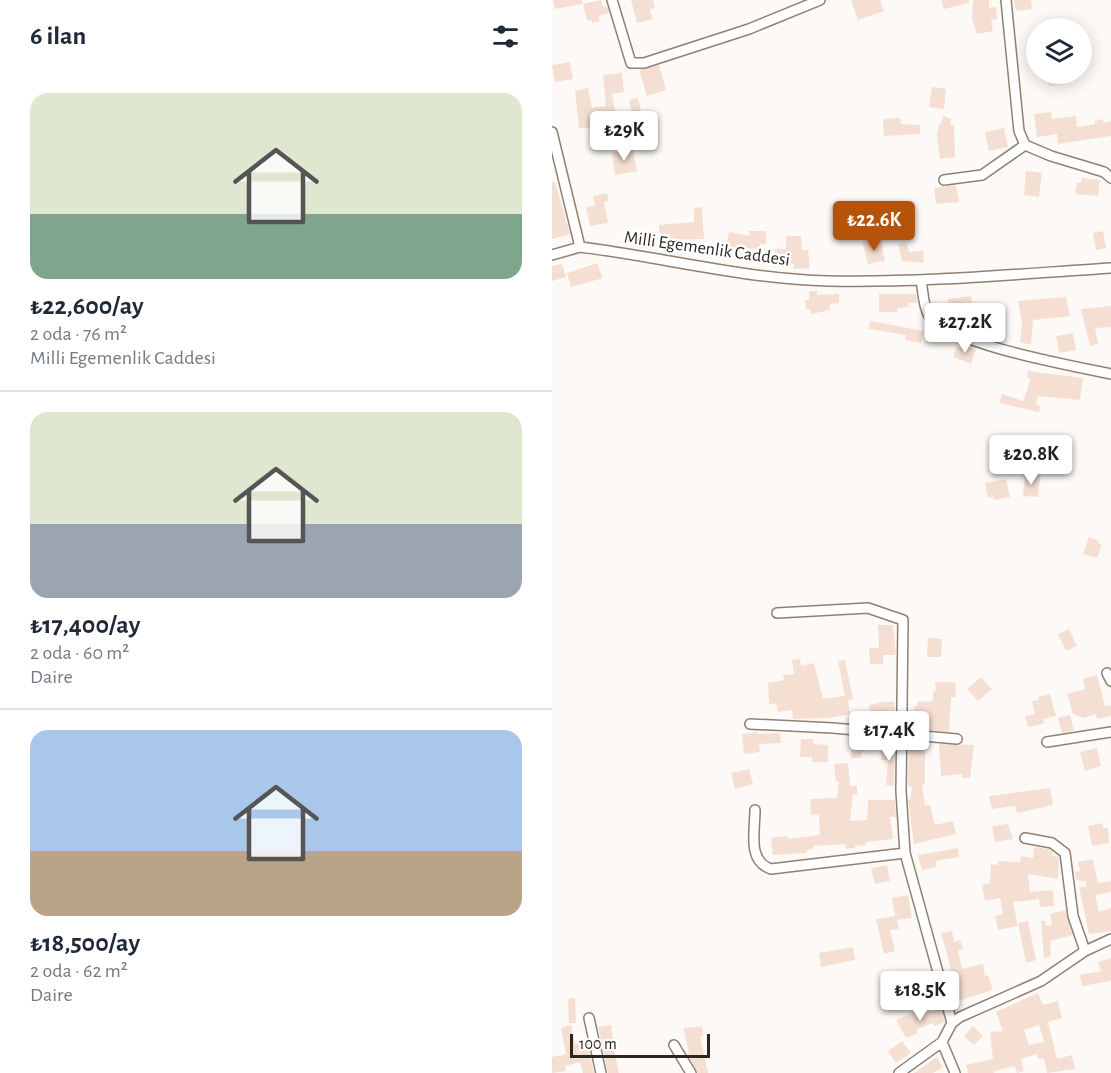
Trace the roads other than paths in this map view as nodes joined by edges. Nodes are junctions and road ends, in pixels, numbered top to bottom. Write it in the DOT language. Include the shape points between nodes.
graph roads {
  1 [pos="612,0"];
  2 [pos="820,0"];
  3 [pos="1006,0"];
  4 [pos="552,132"];
  5 [pos="1025,144"];
  6 [pos="1110,177"];
  7 [pos="944,180"];
  8 [pos="580,247"];
  9 [pos="552,255"];
  10 [pos="1111,268"];
  11 [pos="921,280"];
  12 [pos="1111,374"];
  13 [pos="777,613"];
  14 [pos="750,724"];
  15 [pos="1111,732"];
  16 [pos="904,736"];
  17 [pos="957,739"];
  18 [pos="1047,742"];
  19 [pos="755,810"];
  20 [pos="1025,838"];
  21 [pos="905,853"];
  22 [pos="1111,939"];
  23 [pos="1085,951"];
  24 [pos="589,1017"];
  25 [pos="951,1023"];
  26 [pos="942,1042"];
  27 [pos="674,1045"];
  28 [pos="601,1073"];
  29 [pos="691,1073"];
  30 [pos="899,1073"];
  31 [pos="955,1073"];
  1 -- 2 [label="street" via="631,63 644,63 749,29"];
  3 -- 5 [label="street" via="1019,131"];
  4 -- 8 [label="street"];
  5 -- 6 [label="street"];
  5 -- 7 [label="street" via="982,175"];
  8 -- 9 [label="street, Milli Egemenlik Caddesi"];
  8 -- 11 [label="street, Milli Egemenlik Caddesi" via="758,275 827,281"];
  10 -- 11 [label="street, Milli Egemenlik Caddesi"];
  11 -- 12 [label="street" via="928,314 942,328 1024,356"];
  13 -- 16 [label="street" via="868,608 903,620"];
  14 -- 16 [label="street"];
  15 -- 18 [label="street"];
  16 -- 17 [label="street"];
  16 -- 21 [label="street"];
  19 -- 21 [label="street" via="756,859 761,866 771,869"];
  20 -- 23 [label="street" via="1052,843 1065,853 1073,916"];
  21 -- 25 [label="street"];
  22 -- 23 [label="street"];
  23 -- 25 [label="street" via="1041,981"];
  24 -- 28 [label="street"];
  25 -- 26 [label="street"];
  26 -- 30 [label="street"];
  26 -- 31 [label="street"];
  27 -- 29 [label="street"];
}
